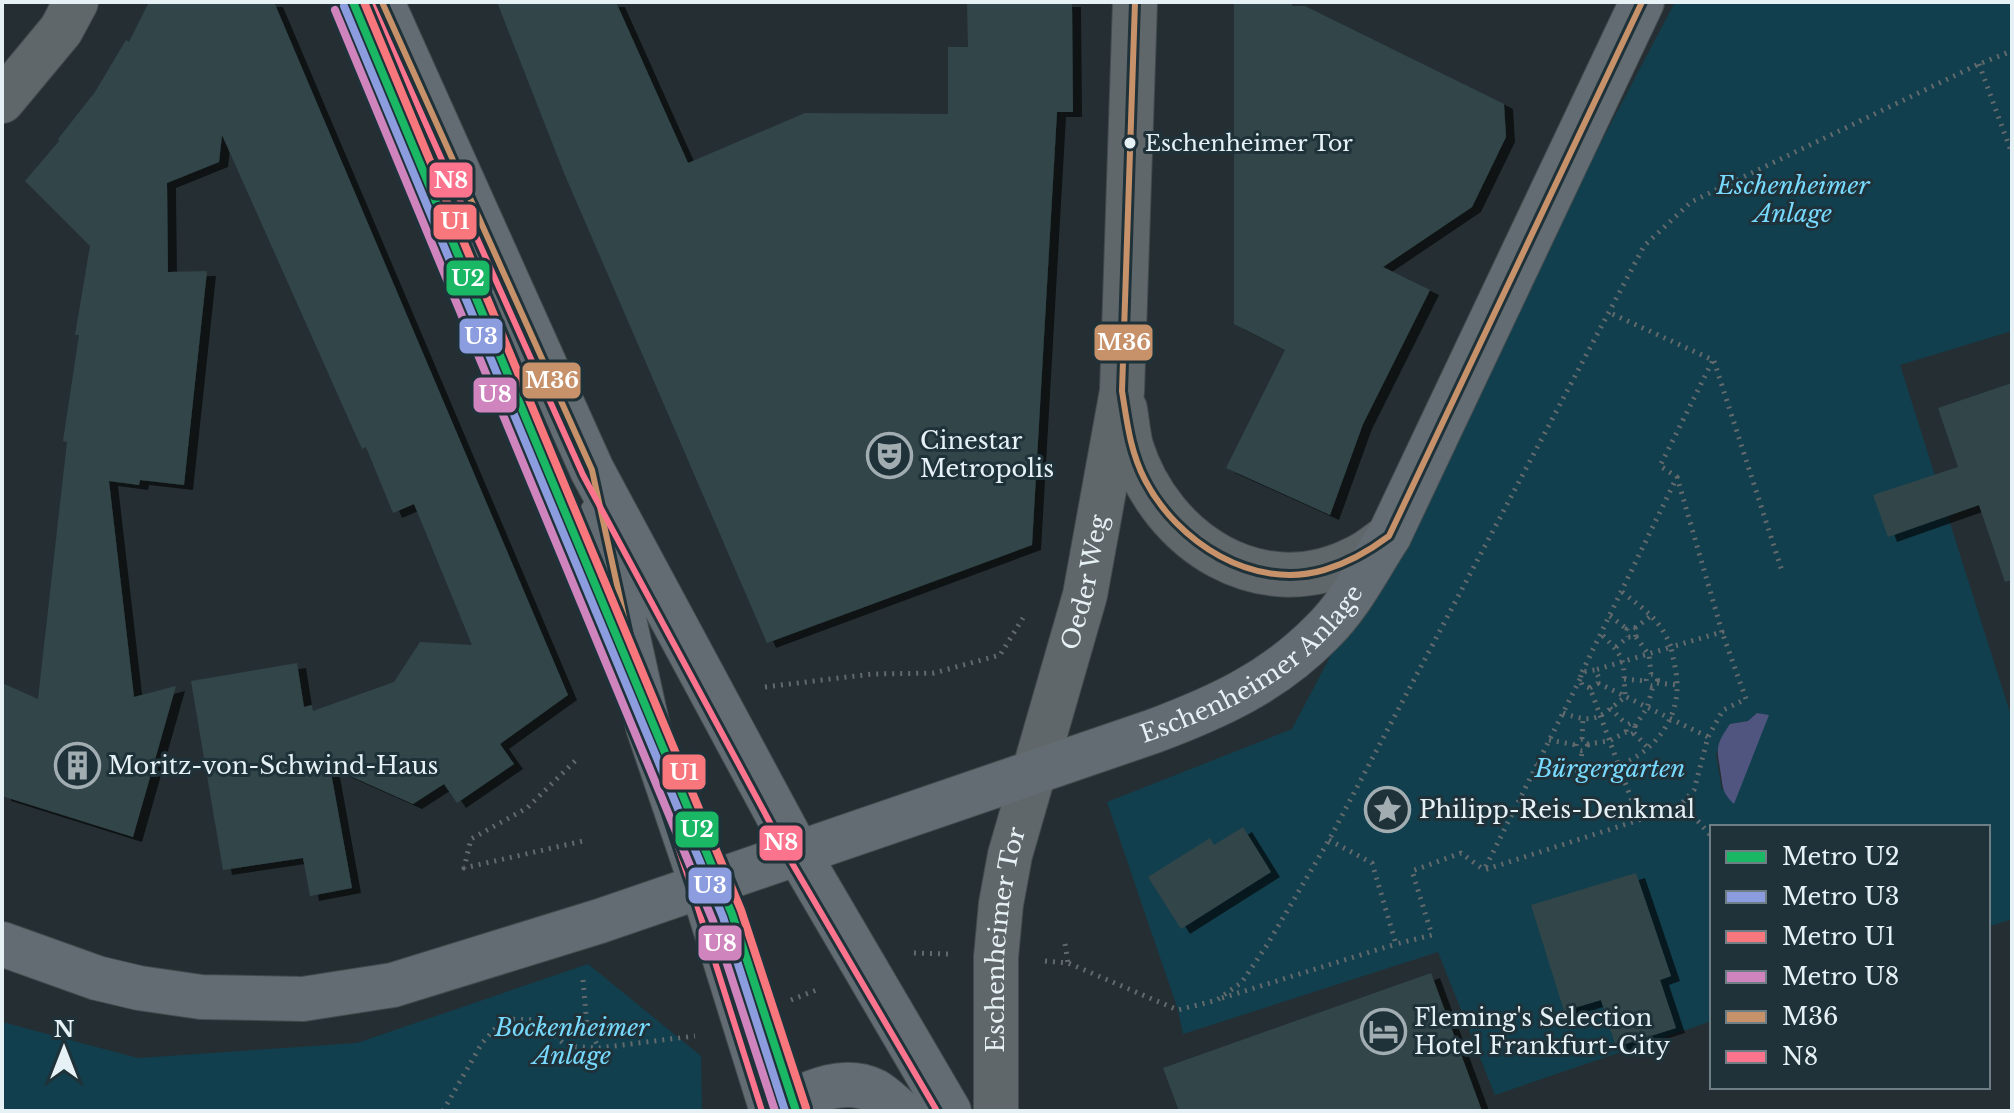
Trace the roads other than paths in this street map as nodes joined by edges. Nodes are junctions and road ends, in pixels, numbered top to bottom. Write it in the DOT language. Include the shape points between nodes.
graph roads {
  1 [pos="76,2"];
  2 [pos="382,2"];
  3 [pos="1135,2"];
  4 [pos="1642,2"];
  5 [pos="2,101"];
  6 [pos="1122,391"];
  7 [pos="592,470"];
  8 [pos="1389,536"];
  9 [pos="1035,772"];
  10 [pos="798,853"];
  11 [pos="702,886"];
  12 [pos="2,944"];
  13 [pos="772,1111"];
  14 [pos="900,1111"];
  15 [pos="949,1111"];
  16 [pos="996,1111"];
  1 -- 5 [label="street" via="61,30"];
  2 -- 7 [label="main road"];
  3 -- 6 [label="street, Oeder Weg"];
  4 -- 8 [label="main road, Eschenheimer Anlage"];
  6 -- 8 [label="street, Oeder Weg" via="1131,445 1148,484 1193,541 1220,558 1285,575 1321,571 1358,557"];
  6 -- 9 [label="street, Oeder Weg" via="1085,595"];
  7 -- 10 [label="main road"];
  7 -- 11 [label="main road" via="648,727"];
  8 -- 9 [label="main road, Eschenheimer Anlage" via="1324,631 1270,676 1203,713"];
  9 -- 10 [label="main road, Eschenheimer Anlage"];
  9 -- 16 [label="street, Eschenheimer Tor" via="1001,904"];
  10 -- 11 [label="main road"];
  10 -- 15 [label="main road"];
  11 -- 12 [label="main road" via="393,985 303,999 201,997 139,988"];
  11 -- 13 [label="main road"];
  13 -- 14 [label="main road" via="841,1085 878,1092"];
}
